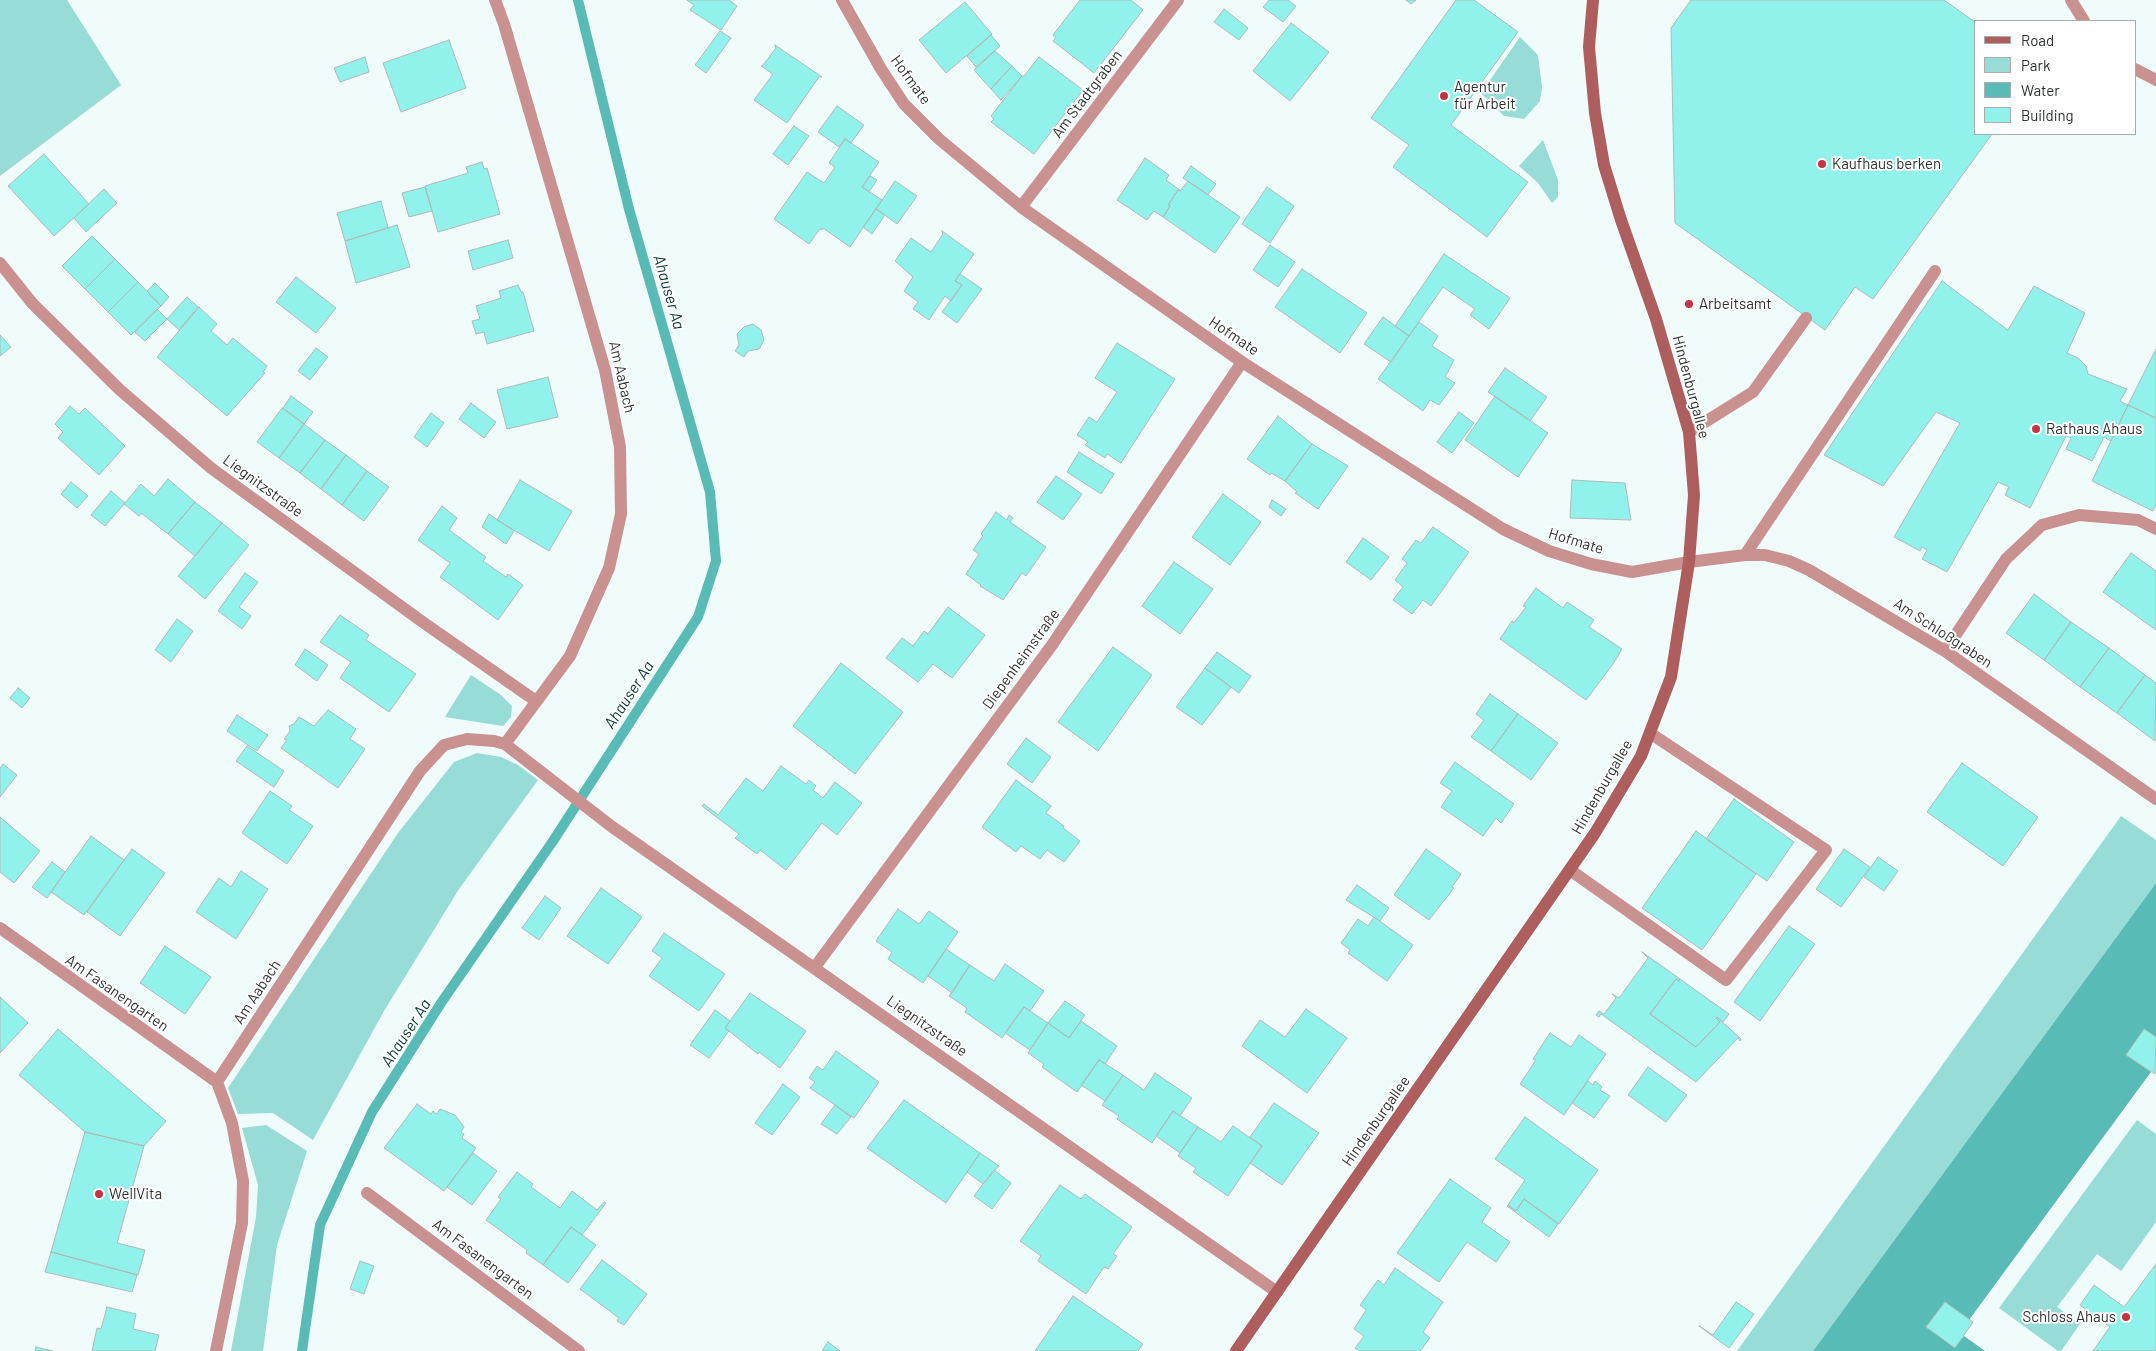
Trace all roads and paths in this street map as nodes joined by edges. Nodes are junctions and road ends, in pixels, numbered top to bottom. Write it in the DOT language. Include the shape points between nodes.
graph roads {
  1 [pos="495,0"];
  2 [pos="842,0"];
  3 [pos="1178,0"];
  4 [pos="1594,0"];
  5 [pos="2070,0"];
  6 [pos="2083,20"];
  7 [pos="2136,70"];
  8 [pos="2156,80"];
  9 [pos="1021,207"];
  10 [pos="0,263"];
  11 [pos="1935,271"];
  12 [pos="1806,318"];
  13 [pos="1242,362"];
  14 [pos="1689,432"];
  15 [pos="2156,529"];
  16 [pos="1744,555"];
  17 [pos="1689,562"];
  18 [pos="1945,651"];
  19 [pos="536,701"];
  20 [pos="1650,733"];
  21 [pos="505,744"];
  22 [pos="560,786"];
  23 [pos="2156,799"];
  24 [pos="1570,870"];
  25 [pos="0,928"];
  26 [pos="815,967"];
  27 [pos="217,1082"];
  28 [pos="368,1193"];
  29 [pos="1277,1292"];
  30 [pos="216,1351"];
  31 [pos="578,1351"];
  32 [pos="1236,1351"];
  1 -- 19 [label="street, Am Aabach" via="606,370 620,447 621,514 609,568 570,656"];
  2 -- 9 [label="street, Hofmate" via="904,104 939,139"];
  3 -- 9 [label="street, Am Stadtgraben"];
  4 -- 14 [label="street, Hindenburgallee" via="1589,47 1604,165 1656,319"];
  5 -- 6 [label="street"];
  7 -- 8 [label="street"];
  9 -- 13 [label="street, Hofmate"];
  10 -- 19 [label="street, Liegnitzstraße" via="32,302 120,390 211,468"];
  11 -- 16 [label="street"];
  12 -- 14 [label="street" via="1753,392"];
  13 -- 17 [label="street, Hofmate" via="1503,529 1549,552 1632,572"];
  13 -- 26 [label="street, Diepenheimstraße" via="1052,645"];
  14 -- 17 [label="street, Hindenburgallee" via="1694,495"];
  15 -- 18 [label="street" via="2138,520 2079,515 2042,525 2006,559"];
  16 -- 17 [label="street, Am Schloßgraben"];
  16 -- 18 [label="street, Am Schloßgraben" via="1765,555 1809,570"];
  17 -- 20 [label="street, Hindenburgallee" via="1671,677"];
  18 -- 23 [label="street, Am Schloßgraben"];
  19 -- 21 [label="street, Am Aabach"];
  20 -- 24 [label="street, Hindenburgallee" via="1641,756"];
  20 -- 24 [label="street" via="1826,850 1726,980"];
  21 -- 22 [label="street, Am Aabach"];
  21 -- 27 [label="street, Am Aabach" via="494,740 467,739 444,745 420,771"];
  22 -- 26 [label="street, Liegnitzstraße" via="611,826"];
  24 -- 29 [label="street, Hindenburgallee"];
  25 -- 27 [label="street, Am Fasanengarten"];
  26 -- 29 [label="street, Liegnitzstraße"];
  27 -- 30 [label="street" via="232,1123 243,1181 242,1223"];
  28 -- 31 [label="street, Am Fasanengarten"];
  29 -- 32 [label="street, Hindenburgallee"];
}
